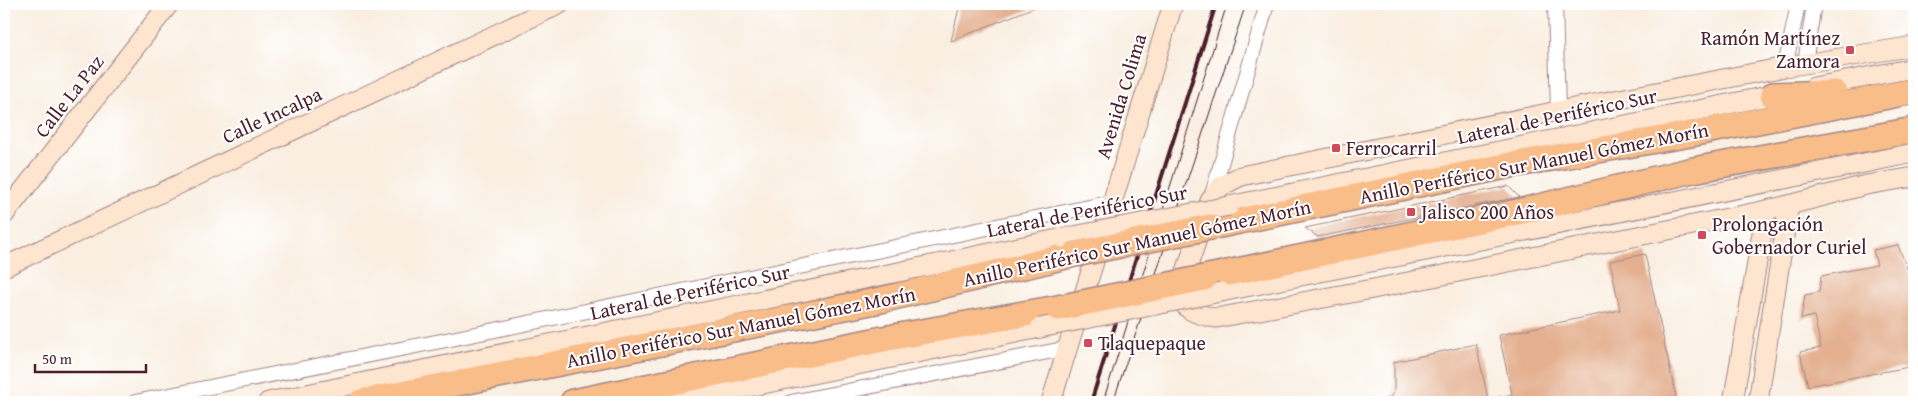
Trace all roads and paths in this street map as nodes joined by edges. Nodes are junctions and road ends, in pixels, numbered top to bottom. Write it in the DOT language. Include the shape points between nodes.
graph roads {
  1 [pos="169,4"];
  2 [pos="560,4"];
  3 [pos="1173,4"];
  4 [pos="1267,4"];
  5 [pos="1555,4"];
  6 [pos="1798,4"];
  7 [pos="1814,4"];
  8 [pos="1914,46"];
  9 [pos="1805,64"];
  10 [pos="1785,67"];
  11 [pos="1914,68"];
  12 [pos="1911,91"];
  13 [pos="1772,95"];
  14 [pos="1558,111"];
  15 [pos="1914,130"];
  16 [pos="1914,153"];
  17 [pos="1914,177"];
  18 [pos="1210,201"];
  19 [pos="1113,202"];
  20 [pos="1789,205"];
  21 [pos="1766,210"];
  22 [pos="4,215"];
  23 [pos="1069,246"];
  24 [pos="4,267"];
  25 [pos="1213,285"];
  26 [pos="1069,348"];
  27 [pos="134,402"];
  28 [pos="268,402"];
  29 [pos="361,402"];
  30 [pos="573,402"];
  31 [pos="673,402"];
  32 [pos="791,402"];
  33 [pos="1051,402"];
  34 [pos="1733,402"];
  35 [pos="1758,402"];
  1 -- 22 [label="street, Calle La Paz"];
  2 -- 24 [label="street, Calle Incalpa"];
  3 -- 19 [label="street, Avenida Colima"];
  4 -- 18 [label="street"];
  5 -- 14 [label="street"];
  6 -- 10 [label="street"];
  7 -- 9 [label="street"];
  8 -- 9 [label="street"];
  9 -- 10 [label="street"];
  10 -- 14 [label="street"];
  11 -- 13 [label="street, Lateral de Periférico Sur"];
  12 -- 13 [label="highway"];
  12 -- 23 [label="highway, Anillo Periférico Sur Manuel Gómez Morín, bridge" via="1511,165 1210,227"];
  13 -- 23 [label="street, Lateral de Periférico Sur, bridge" via="1229,206"];
  14 -- 18 [label="street" via="1241,176 1221,186"];
  15 -- 25 [label="highway, Anillo Periférico Sur Manuel Gómez Morín" via="1693,170"];
  16 -- 25 [label="street"];
  17 -- 20 [label="street" via="1866,185"];
  18 -- 21 [label="street" via="1180,297 1197,315 1216,318"];
  19 -- 26 [label="street, Avenida Colima"];
  19 -- 27 [label="street"];
  20 -- 21 [label="street"];
  20 -- 35 [label="street"];
  21 -- 34 [label="street"];
  23 -- 28 [label="street, Lateral de Periférico Sur"];
  23 -- 29 [label="highway, Anillo Periférico Sur Manuel Gómez Morín" via="881,300"];
  25 -- 30 [label="highway, Anillo Periférico Sur Manuel Gómez Morín, bridge" via="888,338"];
  25 -- 31 [label="street, bridge" via="1040,328"];
  26 -- 32 [label="street"];
  26 -- 33 [label="street, Avenida Colima"];
}
